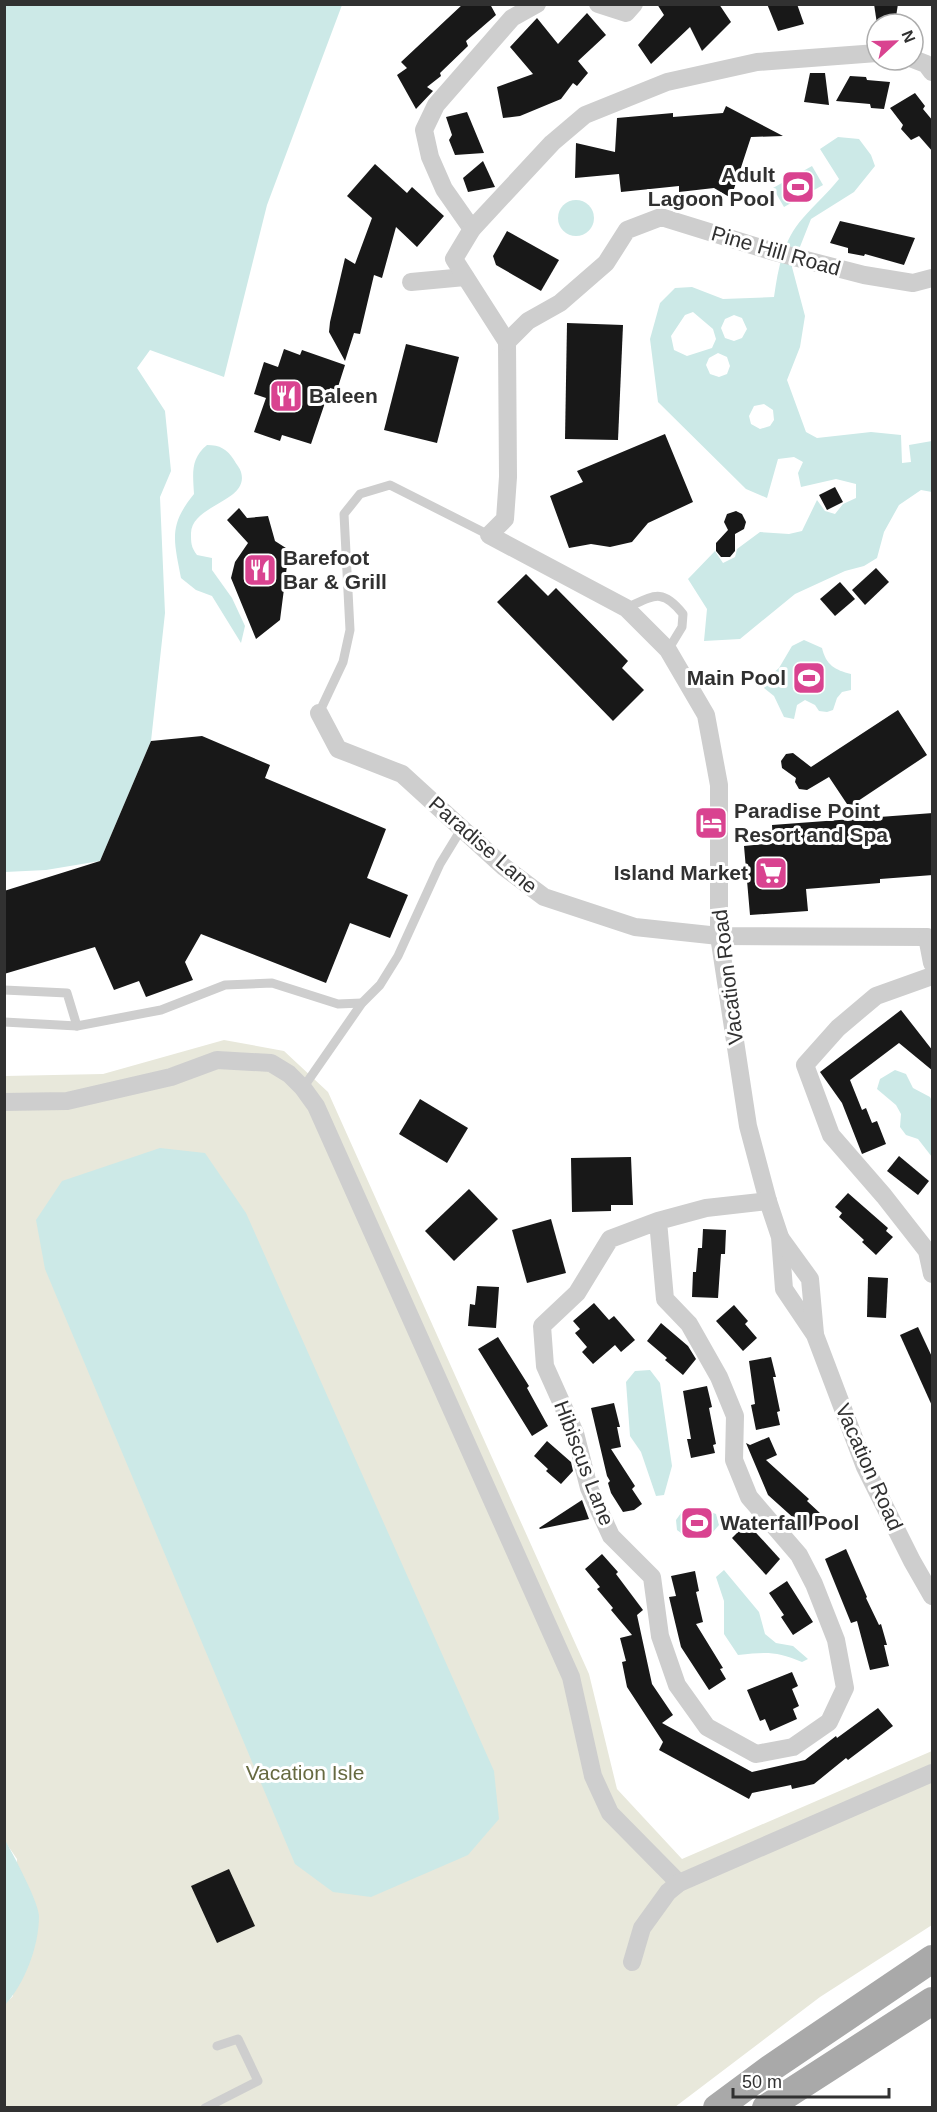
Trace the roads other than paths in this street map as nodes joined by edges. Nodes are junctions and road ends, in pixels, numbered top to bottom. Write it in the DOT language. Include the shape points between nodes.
graph roads {
  1 [pos="537,4"];
  2 [pos="598,4"];
  3 [pos="634,4"];
  4 [pos="865,54"];
  5 [pos="472,229"];
  6 [pos="465,276"];
  7 [pos="933,278"];
  8 [pos="411,282"];
  9 [pos="507,342"];
  10 [pos="489,535"];
  11 [pos="626,608"];
  12 [pos="668,650"];
  13 [pos="319,713"];
  14 [pos="462,828"];
  15 [pos="930,932"];
  16 [pos="719,936"];
  17 [pos="933,963"];
  18 [pos="933,976"];
  19 [pos="4,990"];
  20 [pos="362,1003"];
  21 [pos="4,1022"];
  22 [pos="77,1026"];
  23 [pos="303,1088"];
  24 [pos="4,1102"];
  25 [pos="768,1201"];
  26 [pos="658,1221"];
  27 [pos="780,1237"];
  28 [pos="933,1274"];
  29 [pos="815,1335"];
  30 [pos="933,1596"];
  31 [pos="933,1773"];
  32 [pos="679,1883"];
  33 [pos="933,1959"];
  34 [pos="632,1962"];
  35 [pos="933,2001"];
  36 [pos="216,2046"];
  37 [pos="205,2108"];
  38 [pos="717,2108"];
  39 [pos="766,2108"];
  1 -- 5 [label="street" via="512,18 436,105 424,130 444,189"];
  2 -- 3 [label="street" via="626,13"];
  4 -- 5 [label="street" via="757,62 667,82 585,115 552,142"];
  5 -- 6 [label="street" via="454,259"];
  6 -- 8 [label="street"];
  6 -- 9 [label="street"];
  7 -- 9 [label="street, Pine Hill Road" via="913,283 864,275 661,217 627,230 606,263 560,303 528,321"];
  9 -- 10 [label="street" via="505,519"];
  10 -- 11 [label="street, Vacation Road"];
  10 -- 13 [label="lane" via="390,485 360,494 344,514 350,630 342,662"];
  11 -- 12 [label="street, Vacation Road"];
  11 -- 12 [label="lane" via="655,596 672,600 683,614 682,627"];
  12 -- 16 [label="street, Vacation Road" via="706,715 719,785"];
  13 -- 14 [label="street, Paradise Lane" via="338,748 402,774"];
  14 -- 16 [label="street, Paradise Lane" via="544,897 635,927"];
  14 -- 20 [label="lane" via="440,864 398,956 380,985"];
  15 -- 16 [label="street, Paradise Lane"];
  15 -- 17 [label="street"];
  16 -- 25 [label="street, Vacation Road" via="748,1126"];
  18 -- 28 [label="street" via="876,996 838,1028 805,1065 831,1135 927,1251"];
  19 -- 22 [label="lane" via="67,993"];
  20 -- 22 [label="lane" via="338,1004 272,982 225,985 161,1010"];
  20 -- 23 [label="lane"];
  21 -- 22 [label="lane"];
  23 -- 24 [label="street" via="271,1063 217,1060 171,1077 67,1101"];
  23 -- 32 [label="street" via="316,1106 571,1677 592,1776 610,1813"];
  25 -- 26 [label="street, Hibiscus Lane" via="706,1208"];
  25 -- 27 [label="street, Vacation Road"];
  26 -- 26 [label="street, Hibiscus Lane" via="610,1239 578,1293 542,1326 545,1366 575,1433 589,1488 611,1536 652,1577 660,1636 677,1685 707,1727 756,1754 793,1747 829,1722 845,1688 836,1640 799,1555 749,1497 734,1460 735,1416 719,1377 689,1324 665,1299"];
  27 -- 29 [label="street, Vacation Road" via="784,1289"];
  27 -- 29 [label="street, Vacation Road" via="810,1279"];
  29 -- 30 [label="street, Vacation Road" via="865,1467"];
  31 -- 32 [label="street"];
  32 -- 34 [label="street" via="642,1929"];
  33 -- 38 [label="main road"];
  35 -- 39 [label="main road"];
  36 -- 37 [label="lane" via="238,2039 258,2081"];
}
